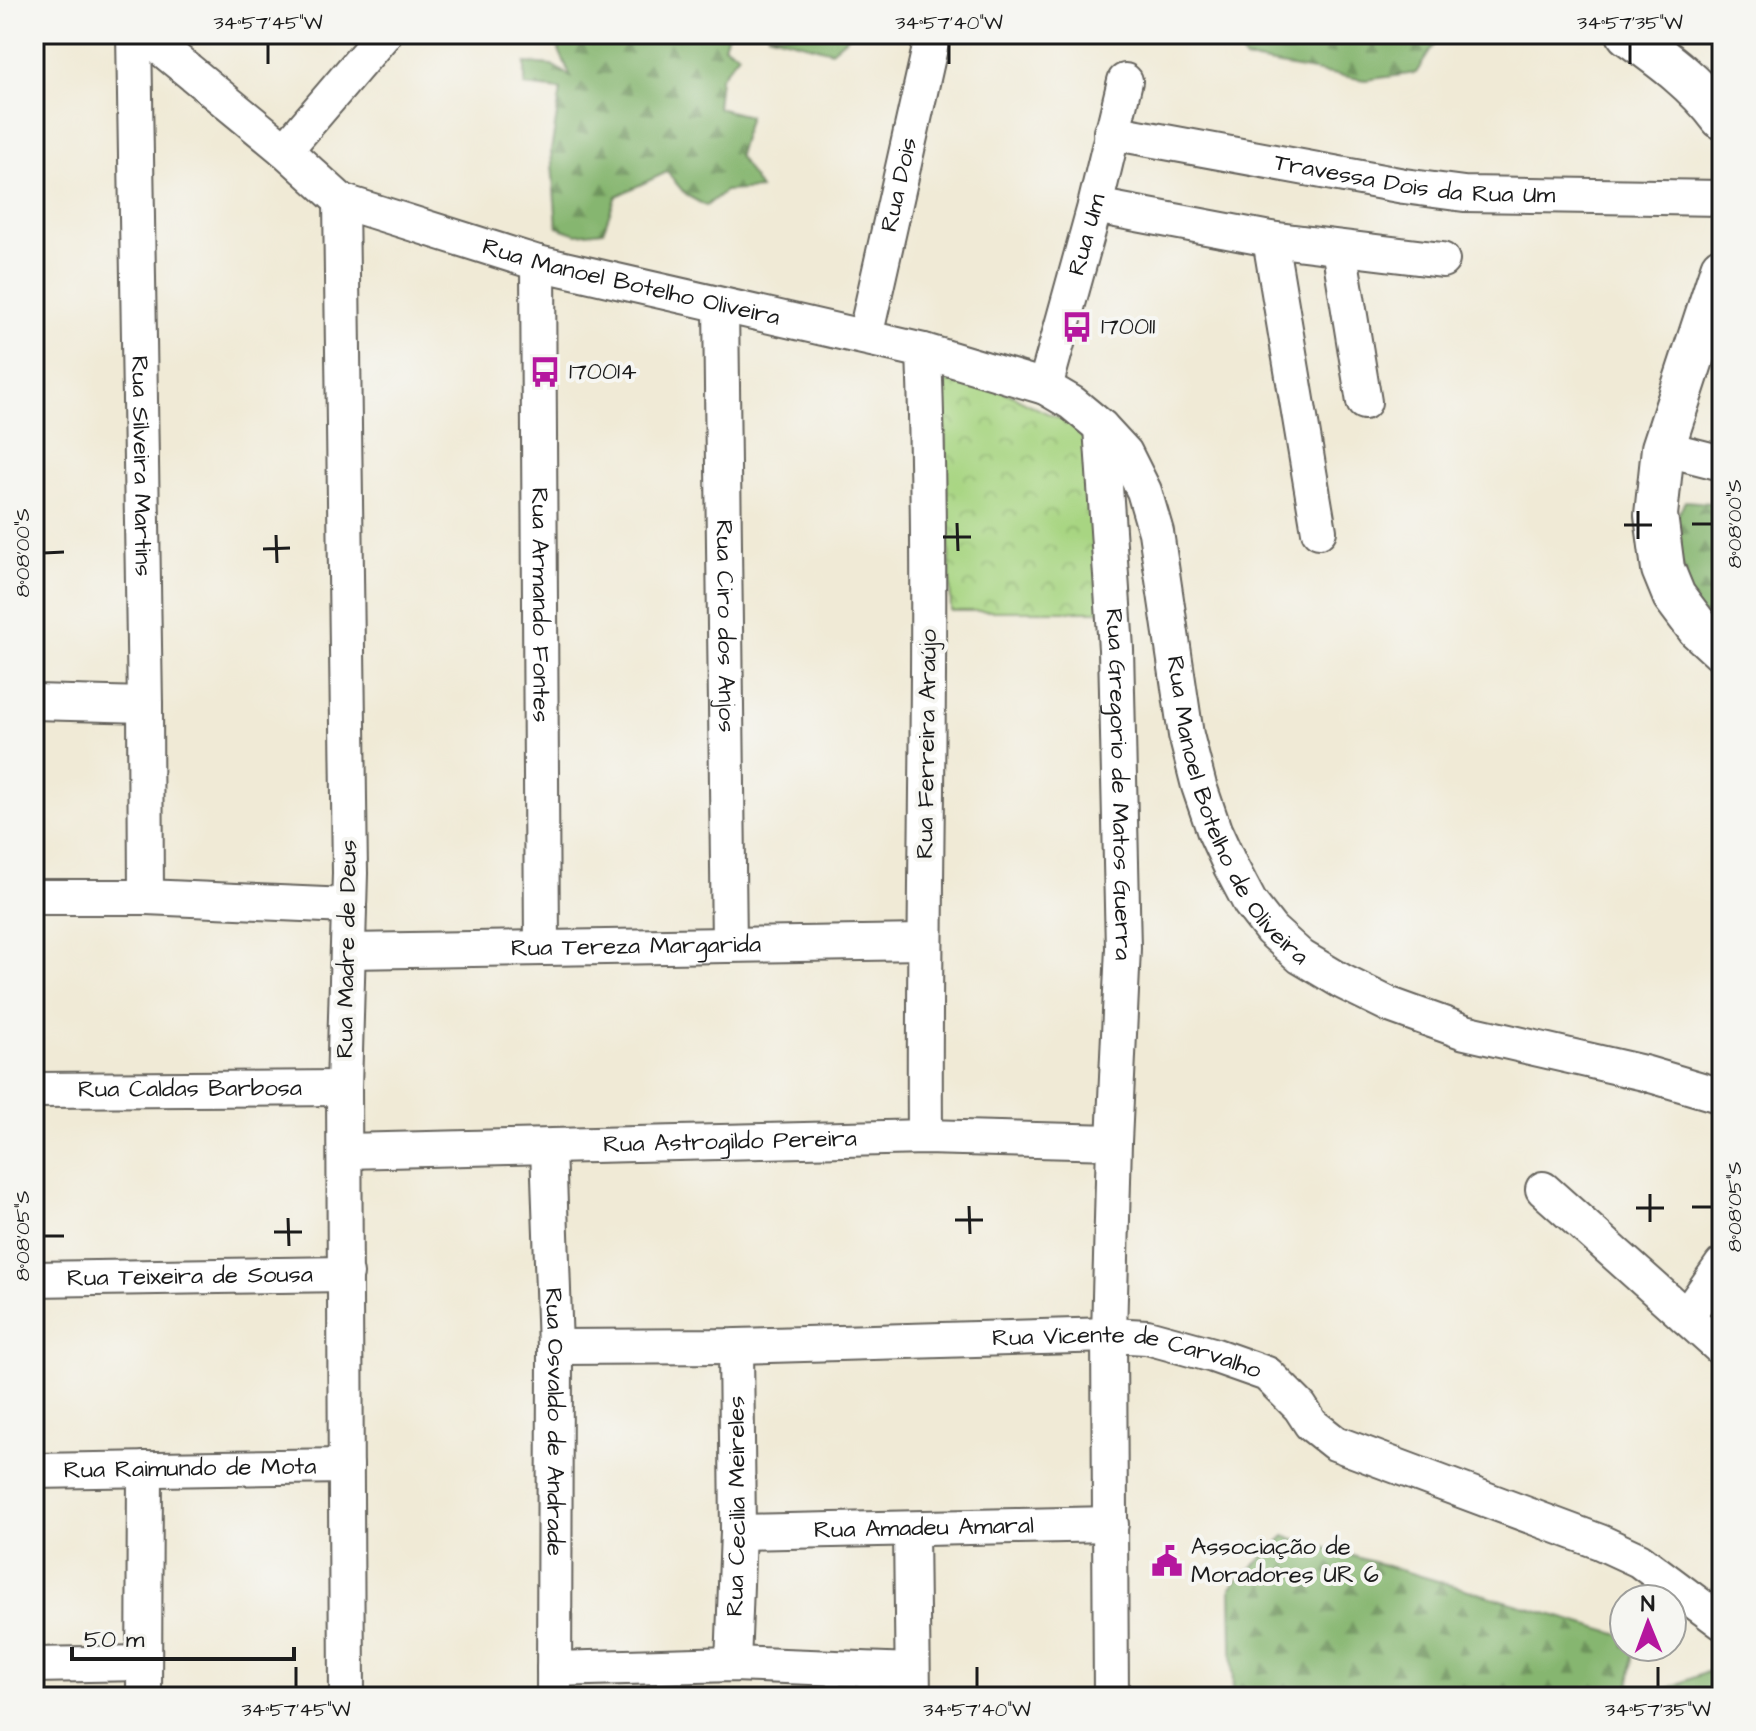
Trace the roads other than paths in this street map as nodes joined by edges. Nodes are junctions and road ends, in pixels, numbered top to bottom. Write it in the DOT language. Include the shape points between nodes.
graph roads {
  1 [pos="134,34"];
  2 [pos="144,34"];
  3 [pos="384,34"];
  4 [pos="933,34"];
  5 [pos="1628,34"];
  6 [pos="1125,81"];
  7 [pos="1722,118"];
  8 [pos="1111,132"];
  9 [pos="285,150"];
  10 [pos="1722,198"];
  11 [pos="341,201"];
  12 [pos="1095,206"];
  13 [pos="1270,239"];
  14 [pos="1339,248"];
  15 [pos="1442,260"];
  16 [pos="538,263"];
  17 [pos="1720,279"];
  18 [pos="721,306"];
  19 [pos="865,337"];
  20 [pos="924,351"];
  21 [pos="1045,387"];
  22 [pos="1364,402"];
  23 [pos="1101,427"];
  24 [pos="1663,448"];
  25 [pos="1722,463"];
  26 [pos="1319,531"];
  27 [pos="1722,650"];
  28 [pos="34,702"];
  29 [pos="145,705"];
  30 [pos="34,897"];
  31 [pos="146,897"];
  32 [pos="348,906"];
  33 [pos="924,942"];
  34 [pos="729,945"];
  35 [pos="542,947"];
  36 [pos="348,951"];
  37 [pos="344,1088"];
  38 [pos="34,1090"];
  39 [pos="1722,1096"];
  40 [pos="925,1137"];
  41 [pos="1114,1142"];
  42 [pos="548,1148"];
  43 [pos="346,1151"];
  44 [pos="1543,1189"];
  45 [pos="1722,1265"];
  46 [pos="346,1274"];
  47 [pos="34,1279"];
  48 [pos="1686,1317"];
  49 [pos="1109,1335"];
  50 [pos="736,1346"];
  51 [pos="555,1347"];
  52 [pos="1722,1349"];
  53 [pos="346,1466"];
  54 [pos="145,1469"];
  55 [pos="34,1471"];
  56 [pos="1111,1524"];
  57 [pos="911,1530"];
  58 [pos="738,1532"];
  59 [pos="1722,1622"];
  60 [pos="143,1663"];
  61 [pos="733,1664"];
  62 [pos="34,1665"];
  63 [pos="554,1683"];
  64 [pos="913,1684"];
  65 [pos="144,1697"];
  66 [pos="347,1697"];
  67 [pos="1111,1697"];
  1 -- 29 [label="street, Rua Silveira Martins"];
  2 -- 9 [label="street"];
  3 -- 9 [label="street"];
  4 -- 19 [label="street, Rua Dois"];
  5 -- 7 [label="main road" via="1672,65"];
  6 -- 8 [label="street, Rua Um"];
  8 -- 10 [label="street, Travessa Dois da Rua Um" via="1464,194"];
  8 -- 12 [label="street, Rua Um"];
  9 -- 11 [label="street"];
  11 -- 16 [label="street, Rua Manoel Botelho Oliveira"];
  11 -- 32 [label="street, Rua Madre de Deus"];
  12 -- 13 [label="street"];
  12 -- 21 [label="street, Rua Um"];
  13 -- 14 [label="street"];
  13 -- 26 [label="street"];
  14 -- 15 [label="street"];
  14 -- 22 [label="street"];
  16 -- 18 [label="street, Rua Manoel Botelho Oliveira"];
  16 -- 35 [label="street, Rua Armando Fontes"];
  17 -- 24 [label="main road"];
  18 -- 19 [label="street, Rua Manoel Botelho Oliveira"];
  18 -- 34 [label="street, Rua Ciro dos Anjos"];
  19 -- 20 [label="street, Rua Manoel Botelho Oliveira"];
  20 -- 21 [label="street, Rua Manoel Botelho de Oliveira"];
  20 -- 33 [label="street, Rua Ferreira Araújo" via="930,565"];
  21 -- 23 [label="street, Rua Manoel Botelho de Oliveira"];
  23 -- 39 [label="street, Rua Manoel Botelho de Oliveira" via="1125,453 1156,532 1186,735 1199,786 1231,867 1271,930 1301,957 1390,1005 1465,1032"];
  23 -- 41 [label="street, Rua Gregorio de Matos Guerra" via="1116,649 1123,948"];
  24 -- 25 [label="street"];
  24 -- 27 [label="main road" via="1656,515 1663,569 1674,596"];
  28 -- 29 [label="street"];
  29 -- 31 [label="street, Rua Silveira Martins"];
  30 -- 31 [label="street"];
  31 -- 32 [label="street"];
  32 -- 36 [label="street, Rua Madre de Deus"];
  33 -- 34 [label="street, Rua Tereza Margarida"];
  33 -- 40 [label="street, Rua Ferreira Araújo"];
  34 -- 35 [label="street, Rua Tereza Margarida"];
  35 -- 36 [label="street, Rua Tereza Margarida"];
  36 -- 37 [label="street, Rua Madre de Deus"];
  37 -- 38 [label="street, Rua Caldas Barbosa"];
  37 -- 43 [label="street, Rua Madre de Deus"];
  40 -- 41 [label="street, Rua Astrogildo Pereira"];
  40 -- 42 [label="street, Rua Astrogildo Pereira"];
  41 -- 49 [label="street, Rua Gregorio de Matos Guerra"];
  42 -- 43 [label="street, Rua Astrogildo Pereira"];
  42 -- 51 [label="street, Rua Osvaldo de Andrade"];
  43 -- 46 [label="street, Rua Madre de Deus"];
  44 -- 48 [label="street"];
  45 -- 48 [label="street"];
  46 -- 47 [label="street, Rua Teixeira de Sousa"];
  46 -- 53 [label="street, Rua Madre de Deus"];
  48 -- 52 [label="street"];
  49 -- 50 [label="street, Rua Vicente de Carvalho"];
  49 -- 56 [label="street, Rua Gregorio de Matos Guerra"];
  49 -- 59 [label="street, Rua Vicente de Carvalho" via="1147,1337 1267,1374 1335,1443 1639,1560"];
  50 -- 51 [label="street, Rua Vicente de Carvalho"];
  50 -- 58 [label="street, Rua Cecilia Meireles"];
  51 -- 63 [label="street, Rua Osvaldo de Andrade"];
  53 -- 54 [label="street, Rua Raimundo de Mota"];
  53 -- 66 [label="street, Rua Madre de Deus"];
  54 -- 55 [label="street, Rua Raimundo de Mota"];
  54 -- 60 [label="street"];
  56 -- 57 [label="street, Rua Amadeu Amaral"];
  56 -- 67 [label="street, Rua Gregorio de Matos Guerra"];
  57 -- 58 [label="street, Rua Amadeu Amaral"];
  57 -- 64 [label="street"];
  58 -- 61 [label="street, Rua Cecilia Meireles"];
  60 -- 62 [label="street"];
  60 -- 65 [label="street"];
  61 -- 63 [label="street"];
  61 -- 64 [label="street"];
}
